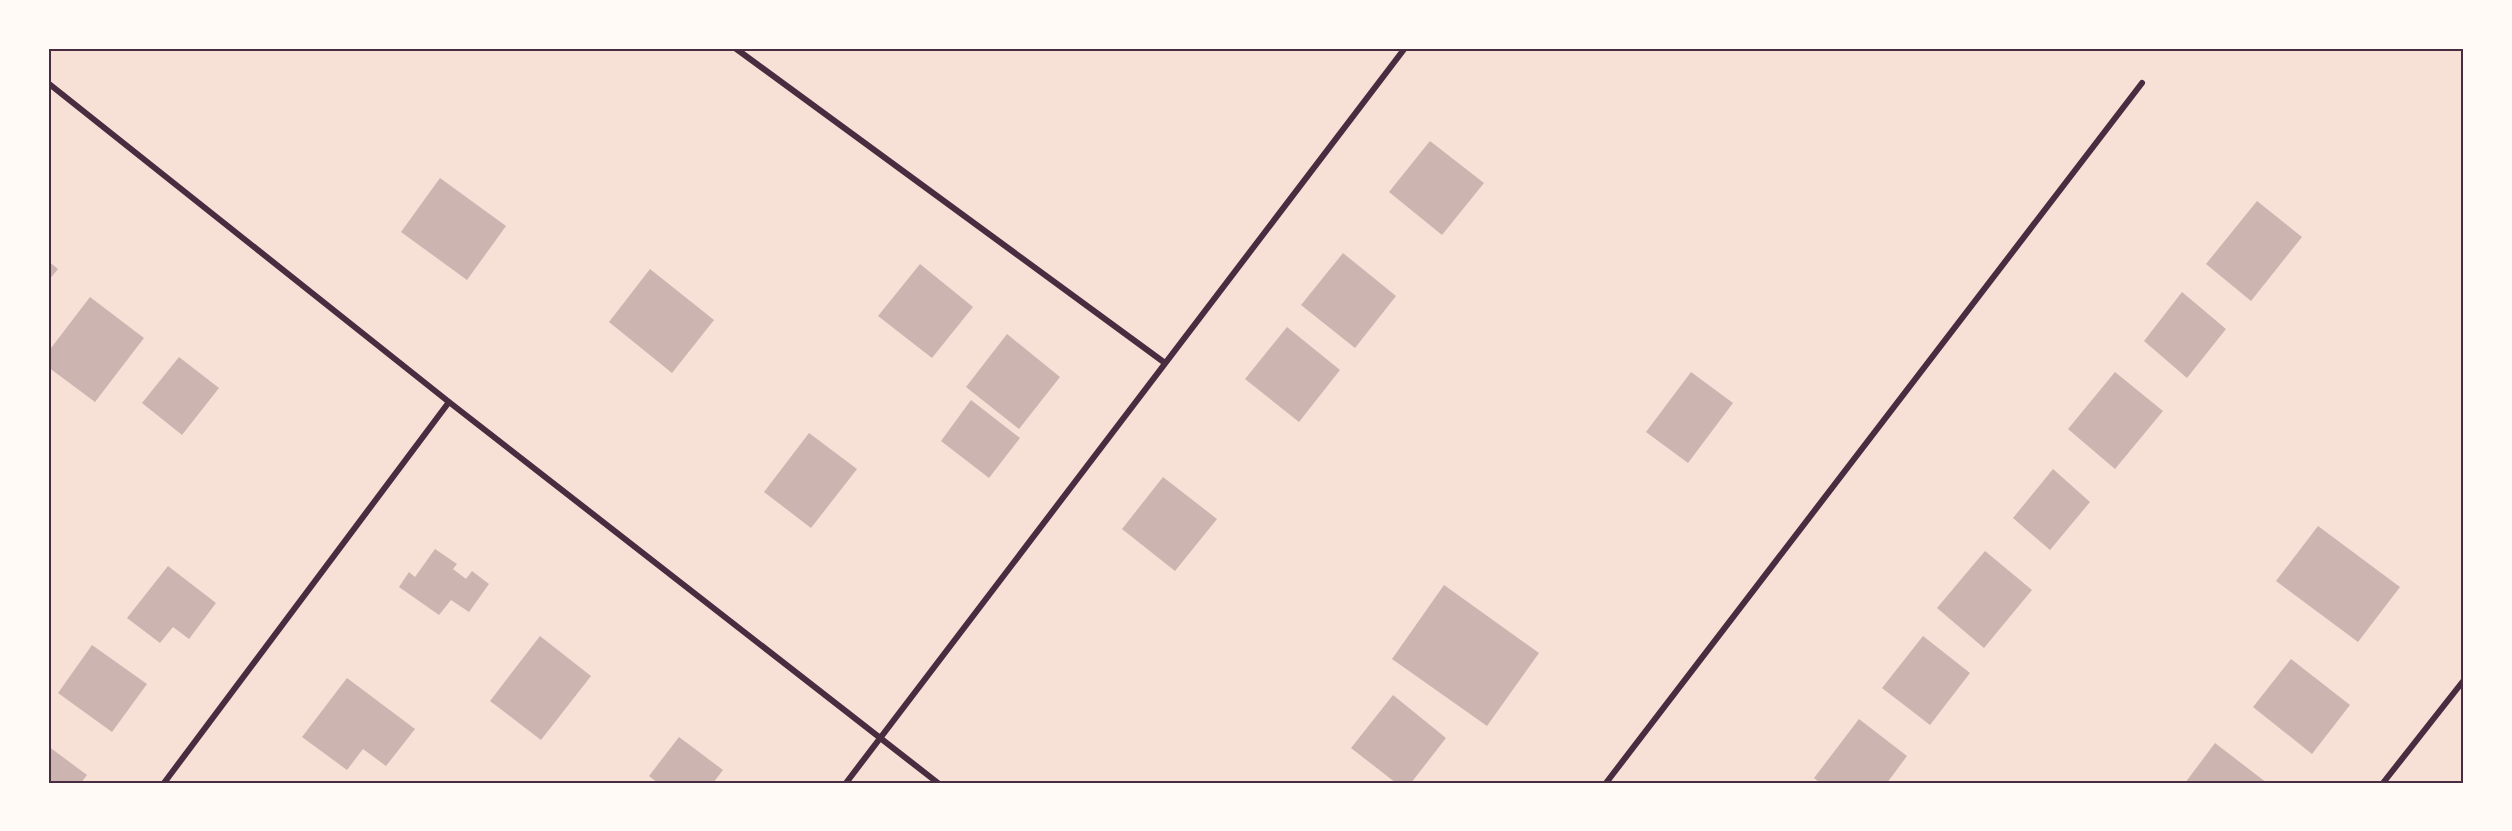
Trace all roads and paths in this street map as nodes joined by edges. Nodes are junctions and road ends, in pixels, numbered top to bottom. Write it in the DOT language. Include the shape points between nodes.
graph roads {
  1 [pos="735,48"];
  2 [pos="1405,48"];
  3 [pos="48,83"];
  4 [pos="2142,83"];
  5 [pos="1165,363"];
  6 [pos="449,402"];
  7 [pos="2464,680"];
  8 [pos="881,737"];
  9 [pos="164,783"];
  10 [pos="846,783"];
  11 [pos="938,783"];
  12 [pos="1606,783"];
  13 [pos="2384,783"];
  1 -- 5 [label="street"];
  2 -- 5 [label="street"];
  3 -- 6 [label="street"];
  4 -- 12 [label="street"];
  5 -- 8 [label="street"];
  6 -- 8 [label="street"];
  6 -- 9 [label="street"];
  7 -- 13 [label="street"];
  8 -- 10 [label="street"];
  8 -- 11 [label="street"];
}
